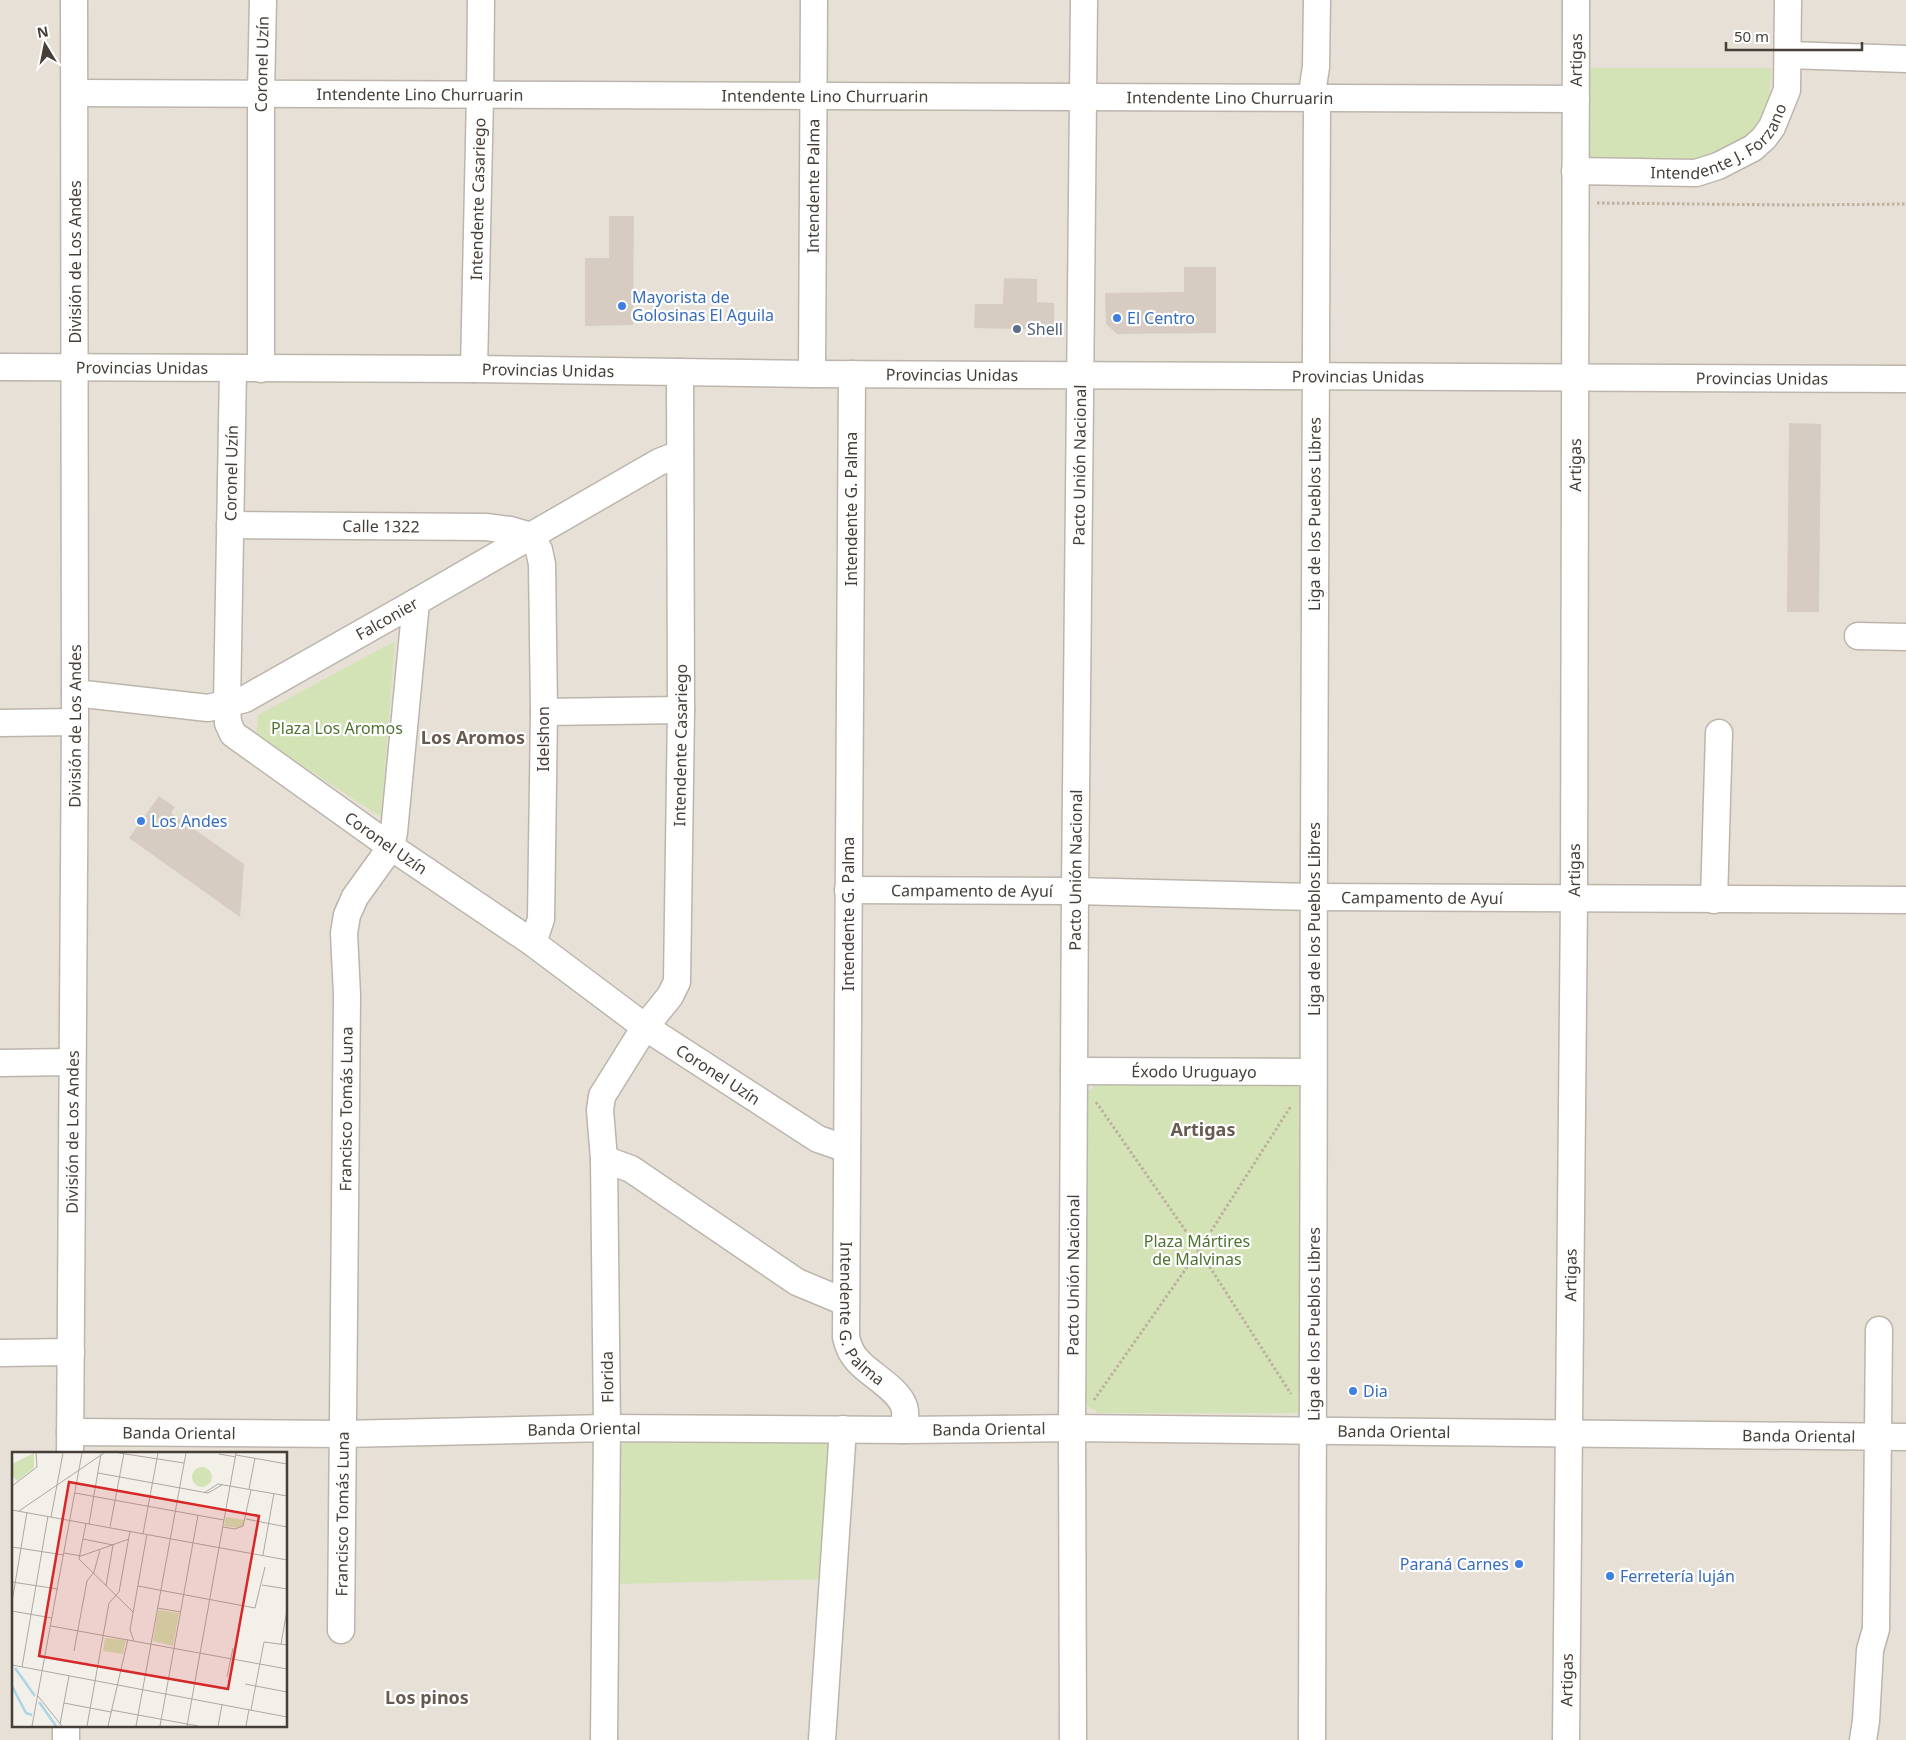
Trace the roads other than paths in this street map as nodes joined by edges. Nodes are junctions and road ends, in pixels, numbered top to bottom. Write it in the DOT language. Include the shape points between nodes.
graph roads {
  1 [pos="74,0"];
  2 [pos="263,0"];
  3 [pos="481,0"];
  4 [pos="814,0"];
  5 [pos="1084,0"];
  6 [pos="1317,0"];
  7 [pos="1576,0"];
  8 [pos="1788,0"];
  9 [pos="1788,55"];
  10 [pos="1906,59"];
  11 [pos="75,92"];
  12 [pos="261,93"];
  13 [pos="480,95"];
  14 [pos="813,95"];
  15 [pos="1084,96"];
  16 [pos="1576,98"];
  17 [pos="1314,99"];
  18 [pos="1576,171"];
  19 [pos="0,366"];
  20 [pos="76,368"];
  21 [pos="233,369"];
  22 [pos="261,369"];
  23 [pos="474,369"];
  24 [pos="680,372"];
  25 [pos="812,374"];
  26 [pos="852,374"];
  27 [pos="1081,375"];
  28 [pos="1314,376"];
  29 [pos="1576,378"];
  30 [pos="1906,379"];
  31 [pos="680,454"];
  32 [pos="230,525"];
  33 [pos="531,536"];
  34 [pos="416,602"];
  35 [pos="1858,636"];
  36 [pos="1906,637"];
  37 [pos="75,693"];
  38 [pos="227,704"];
  39 [pos="681,710"];
  40 [pos="544,712"];
  41 [pos="75,722"];
  42 [pos="0,723"];
  43 [pos="1719,734"];
  44 [pos="391,848"];
  45 [pos="848,890"];
  46 [pos="1075,892"];
  47 [pos="1314,897"];
  48 [pos="1574,899"];
  49 [pos="1714,900"];
  50 [pos="1906,900"];
  51 [pos="533,943"];
  52 [pos="646,1027"];
  53 [pos="72,1062"];
  54 [pos="0,1063"];
  55 [pos="1074,1071"];
  56 [pos="1313,1072"];
  57 [pos="847,1150"];
  58 [pos="604,1159"];
  59 [pos="845,1302"];
  60 [pos="1879,1330"];
  61 [pos="71,1352"];
  62 [pos="0,1353"];
  63 [pos="607,1428"];
  64 [pos="1072,1428"];
  65 [pos="843,1429"];
  66 [pos="904,1430"];
  67 [pos="1314,1431"];
  68 [pos="342,1434"];
  69 [pos="1569,1434"];
  70 [pos="1879,1436"];
  71 [pos="1906,1437"];
  72 [pos="70,1443"];
  73 [pos="341,1630"];
  74 [pos="604,1740"];
  75 [pos="822,1740"];
  76 [pos="1073,1740"];
  77 [pos="1312,1740"];
  78 [pos="1566,1740"];
  79 [pos="1863,1740"];
  1 -- 11 [label="street, División de Los Andes"];
  2 -- 12 [label="street, Coronel Uzín"];
  3 -- 13 [label="street, Intendente Casariego"];
  4 -- 14 [label="street, Intendente Palma"];
  5 -- 15 [label="street, Pacto Unión Nacional"];
  6 -- 17 [label="street, Liga de los Pueblos Libres"];
  7 -- 16 [label="street, Artigas"];
  8 -- 9 [label="street, Intendente J. Forzano"];
  9 -- 10 [label="street"];
  9 -- 18 [label="street, Intendente J. Forzano" via="1787,90 1772,127 1753,148 1734,159 1696,173"];
  11 -- 12 [label="street, Intendente Lino Churruarin"];
  11 -- 20 [label="street, División de Los Andes"];
  12 -- 13 [label="street, Intendente Lino Churruarin"];
  12 -- 22 [label="street, Coronel Uzín"];
  13 -- 14 [label="street, Intendente Lino Churruarin"];
  13 -- 23 [label="street, Intendente Casariego"];
  14 -- 15 [label="street, Intendente Lino Churruarin"];
  14 -- 25 [label="street, Intendente Palma"];
  15 -- 17 [label="street, Intendente Lino Churruarin"];
  15 -- 27 [label="street, Pacto Unión Nacional"];
  16 -- 17 [label="street, Intendente Lino Churruarin"];
  16 -- 18 [label="street, Artigas"];
  17 -- 28 [label="street, Liga de los Pueblos Libres"];
  18 -- 29 [label="street, Artigas"];
  19 -- 20 [label="street, Provincias Unidas"];
  20 -- 21 [label="street, Provincias Unidas"];
  20 -- 37 [label="street, División de Los Andes"];
  21 -- 22 [label="street, Provincias Unidas"];
  21 -- 32 [label="street, Coronel Uzín"];
  22 -- 23 [label="street, Provincias Unidas"];
  23 -- 24 [label="street, Provincias Unidas"];
  24 -- 25 [label="street, Provincias Unidas"];
  24 -- 31 [label="street"];
  25 -- 26 [label="street, Provincias Unidas"];
  26 -- 27 [label="street, Provincias Unidas"];
  26 -- 45 [label="street, Intendente G. Palma"];
  27 -- 28 [label="street, Provincias Unidas"];
  27 -- 46 [label="street, Pacto Unión Nacional"];
  28 -- 29 [label="street, Provincias Unidas"];
  28 -- 47 [label="street, Liga de los Pueblos Libres"];
  29 -- 30 [label="street, Provincias Unidas"];
  29 -- 48 [label="street, Artigas"];
  31 -- 33 [label="street, Falconier" via="659,462"];
  31 -- 39 [label="street, Intendente Casariego"];
  32 -- 33 [label="street, Calle 1322" via="486,527"];
  32 -- 38 [label="street, Coronel Uzín"];
  33 -- 34 [label="street, Falconier"];
  33 -- 40 [label="street, Idelshon" via="542,564"];
  34 -- 38 [label="street, Falconier" via="245,699"];
  34 -- 44 [label="street, Francisco Tomás Luna"];
  35 -- 36 [label="street"];
  37 -- 38 [label="street, Falconier" via="188,707 208,708"];
  37 -- 41 [label="street, División de Los Andes"];
  38 -- 44 [label="street, Coronel Uzín" via="228,723 233,734"];
  39 -- 40 [label="street"];
  39 -- 52 [label="street, Intendente Casariego" via="678,982"];
  40 -- 51 [label="street, Idelshon" via="541,918"];
  41 -- 42 [label="street"];
  41 -- 53 [label="street, División de Los Andes"];
  43 -- 49 [label="street"];
  44 -- 51 [label="street, Coronel Uzín"];
  44 -- 68 [label="street, Francisco Tomás Luna" via="355,897 344,932 347,995"];
  45 -- 46 [label="street, Campamento de Ayuí"];
  45 -- 57 [label="street, Intendente G. Palma"];
  46 -- 47 [label="street, Campamento de Ayuí"];
  46 -- 55 [label="street, Pacto Unión Nacional"];
  47 -- 48 [label="street, Campamento de Ayuí"];
  47 -- 56 [label="street, Liga de los Pueblos Libres"];
  48 -- 49 [label="street, Campamento de Ayuí"];
  48 -- 69 [label="street, Artigas"];
  49 -- 50 [label="street, Campamento de Ayuí"];
  51 -- 52 [label="street, Coronel Uzín"];
  52 -- 57 [label="street, Coronel Uzín" via="818,1139"];
  52 -- 58 [label="street, Florida" via="602,1096"];
  53 -- 54 [label="street"];
  53 -- 61 [label="street, División de Los Andes"];
  55 -- 56 [label="street, Éxodo Uruguayo"];
  55 -- 64 [label="street, Pacto Unión Nacional"];
  56 -- 67 [label="street, Liga de los Pueblos Libres"];
  57 -- 59 [label="street, Intendente G. Palma"];
  58 -- 59 [label="street" via="631,1169 797,1282"];
  58 -- 63 [label="street, Florida"];
  59 -- 66 [label="street, Intendente G. Palma" via="849,1349 857,1361 901,1400 905,1410"];
  60 -- 70 [label="street"];
  61 -- 62 [label="street"];
  61 -- 72 [label="street, División de Los Andes"];
  63 -- 65 [label="street, Banda Oriental"];
  63 -- 68 [label="street, Banda Oriental"];
  63 -- 74 [label="street, Florida"];
  64 -- 66 [label="street, Banda Oriental"];
  64 -- 67 [label="street, Banda Oriental"];
  64 -- 76 [label="street, Pacto Unión Nacional"];
  65 -- 66 [label="street, Banda Oriental"];
  65 -- 75 [label="street"];
  67 -- 69 [label="street, Banda Oriental"];
  67 -- 77 [label="street, Liga de los Pueblos Libres"];
  68 -- 72 [label="street, Banda Oriental"];
  68 -- 73 [label="street, Francisco Tomás Luna"];
  69 -- 70 [label="street, Banda Oriental"];
  69 -- 78 [label="street, Artigas"];
  70 -- 71 [label="street, Banda Oriental"];
  70 -- 79 [label="street" via="1876,1628 1870,1650"];
}
